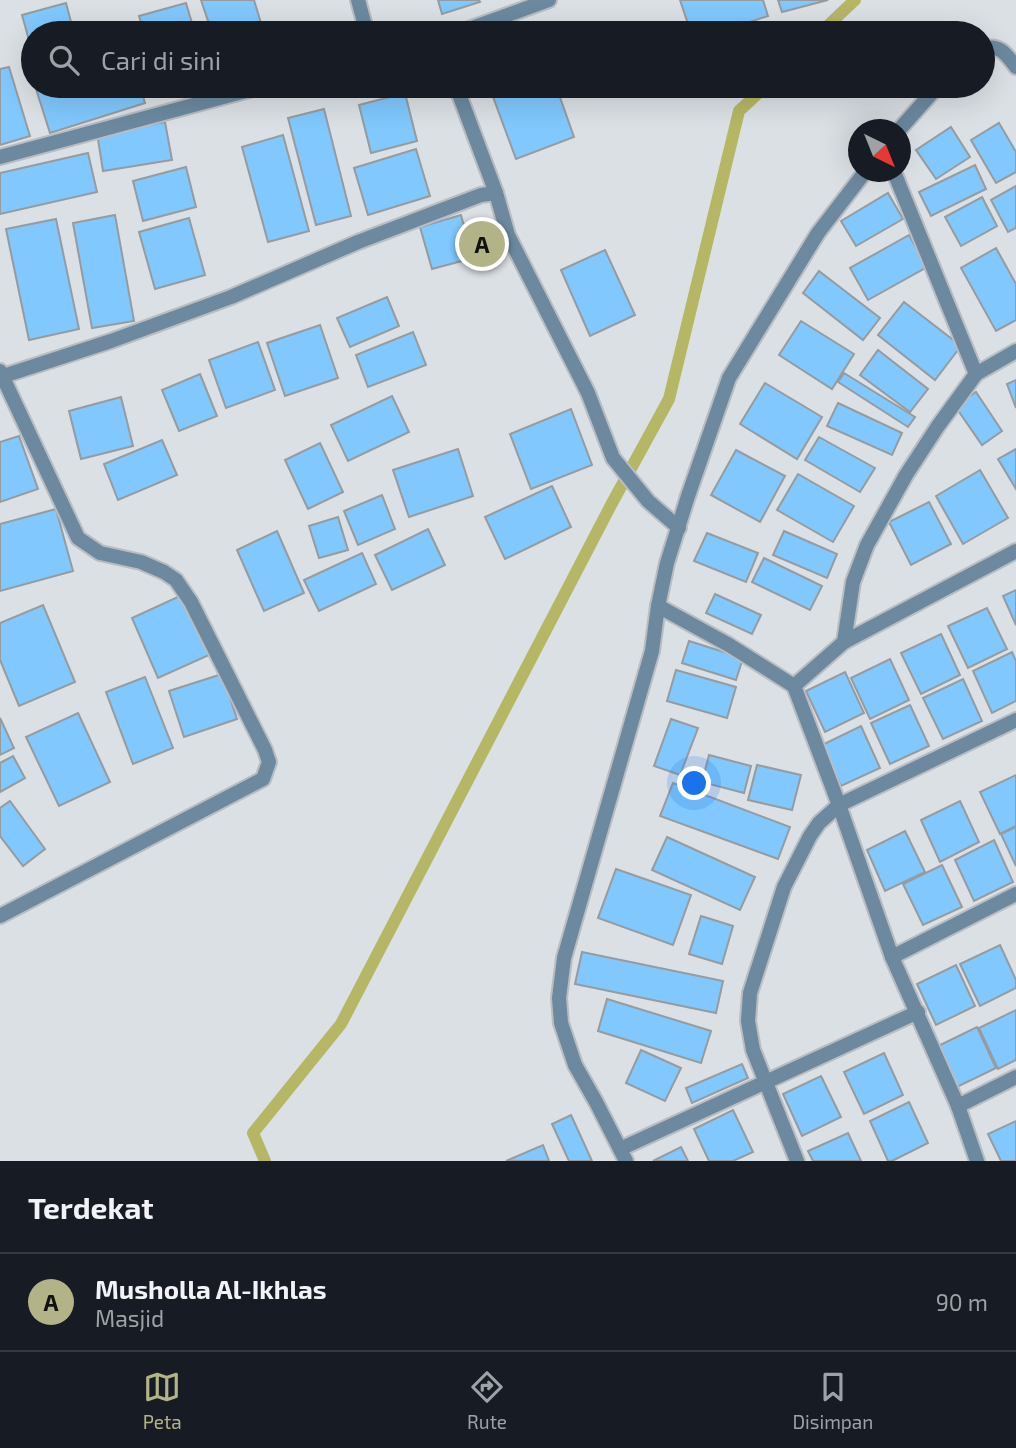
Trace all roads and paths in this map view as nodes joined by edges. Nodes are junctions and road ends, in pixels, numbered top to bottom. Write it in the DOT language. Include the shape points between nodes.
graph roads {
  1 [pos="358,0"];
  2 [pos="549,0"];
  3 [pos="364,21"];
  4 [pos="491,21"];
  5 [pos="995,47"];
  6 [pos="1016,67"];
  7 [pos="219,98"];
  8 [pos="461,98"];
  9 [pos="927,98"];
  10 [pos="909,119"];
  11 [pos="0,157"];
  12 [pos="857,182"];
  13 [pos="898,182"];
  14 [pos="496,192"];
  15 [pos="1016,351"];
  16 [pos="976,374"];
  17 [pos="1,375"];
  18 [pos="679,528"];
  19 [pos="1016,551"];
  20 [pos="658,606"];
  21 [pos="844,642"];
  22 [pos="794,686"];
  23 [pos="1016,720"];
  24 [pos="839,805"];
  25 [pos="1016,894"];
  26 [pos="0,916"];
  27 [pos="892,957"];
  28 [pos="918,1012"];
  29 [pos="1016,1077"];
  30 [pos="765,1081"];
  31 [pos="958,1106"];
  32 [pos="623,1155"];
  33 [pos="797,1161"];
  34 [pos="977,1161"];
  1 -- 3 [label="street"];
  2 -- 4 [label="street"];
  5 -- 6 [label="street"];
  7 -- 11 [label="street"];
  8 -- 14 [label="street"];
  9 -- 10 [label="street"];
  12 -- 18 [label="street" via="818,233 729,378"];
  13 -- 16 [label="street"];
  14 -- 17 [label="street" via="358,242 183,315"];
  14 -- 18 [label="street" via="508,235 588,393 613,458 648,501"];
  15 -- 16 [label="street"];
  16 -- 21 [label="street" via="906,475 867,545 853,582"];
  17 -- 26 [label="street" via="78,538 100,553 141,562 176,580 269,762 262,779"];
  18 -- 20 [label="street"];
  19 -- 21 [label="street"];
  20 -- 22 [label="street"];
  20 -- 32 [label="street" via="653,651 564,958 559,998 561,1023 575,1065"];
  21 -- 22 [label="street"];
  22 -- 24 [label="street"];
  23 -- 24 [label="street"];
  24 -- 27 [label="street"];
  24 -- 30 [label="street" via="810,836 784,887 750,992 752,1050"];
  25 -- 27 [label="street"];
  27 -- 28 [label="street"];
  28 -- 30 [label="street"];
  28 -- 31 [label="street"];
  29 -- 31 [label="street"];
  30 -- 32 [label="street"];
  30 -- 33 [label="street"];
  31 -- 34 [label="street"];
}
